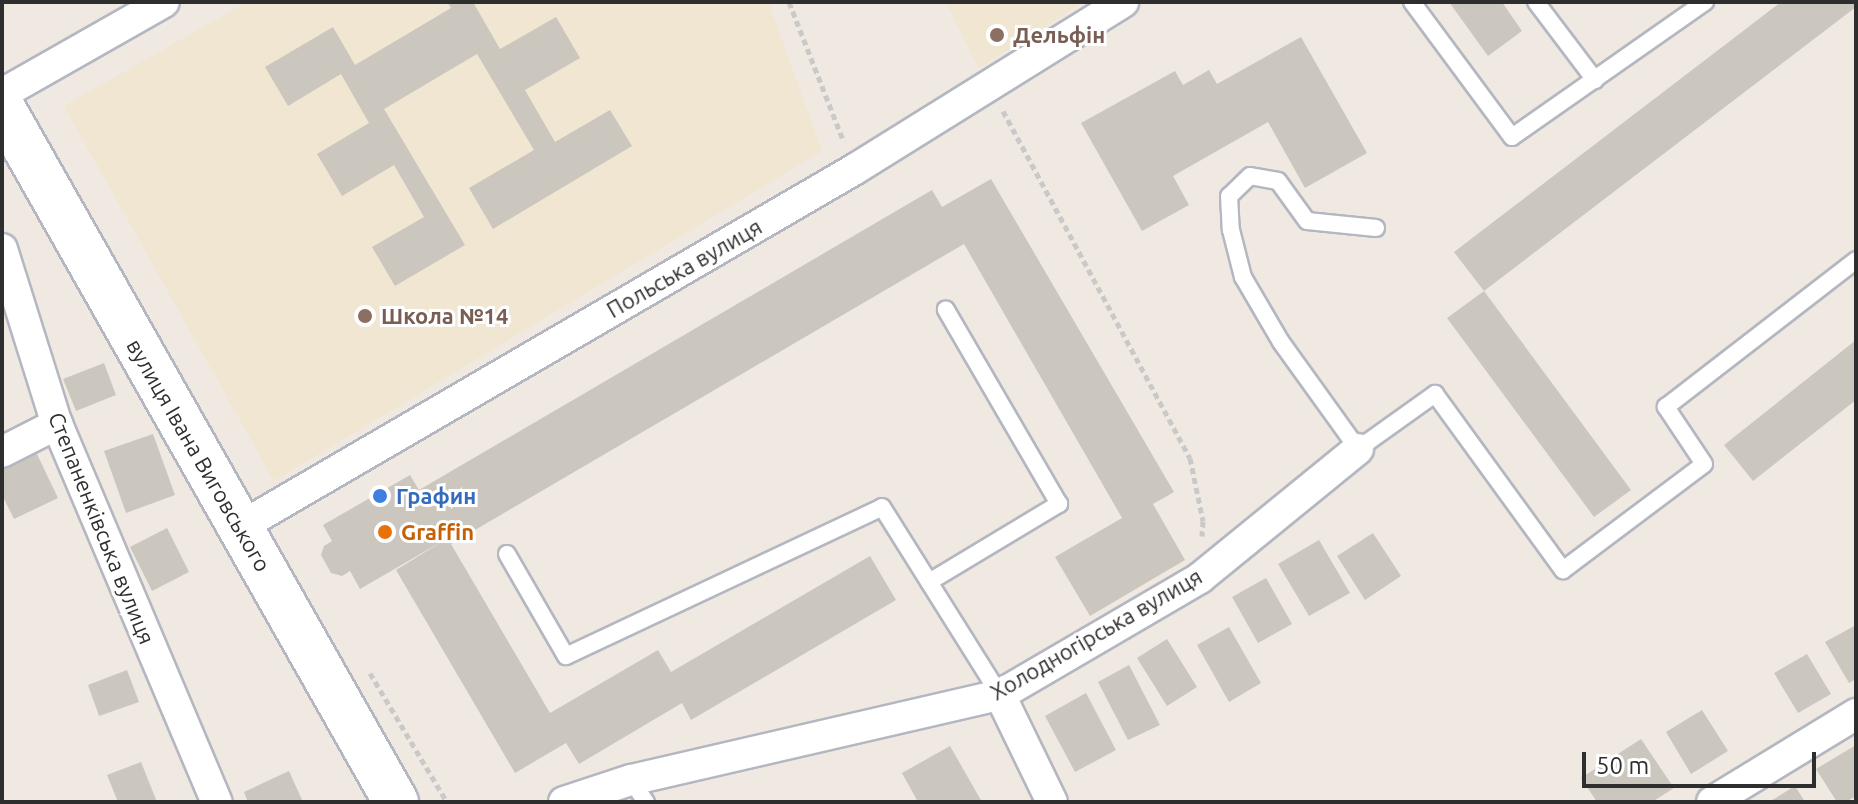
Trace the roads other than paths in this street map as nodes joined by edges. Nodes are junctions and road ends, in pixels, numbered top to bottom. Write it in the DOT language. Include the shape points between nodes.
graph roads {
  1 [pos="164,2"];
  2 [pos="1123,2"];
  3 [pos="1412,2"];
  4 [pos="1536,2"];
  5 [pos="1705,2"];
  6 [pos="1595,80"];
  7 [pos="2,94"];
  8 [pos="2,107"];
  9 [pos="1376,228"];
  10 [pos="2,249"];
  11 [pos="1856,260"];
  12 [pos="946,310"];
  13 [pos="57,424"];
  14 [pos="1358,449"];
  15 [pos="2,452"];
  16 [pos="240,527"];
  17 [pos="507,554"];
  18 [pos="929,582"];
  19 [pos="1000,695"];
  20 [pos="1856,714"];
  21 [pos="639,791"];
  22 [pos="217,802"];
  23 [pos="396,802"];
  24 [pos="564,802"];
  25 [pos="1052,802"];
  26 [pos="1712,802"];
  1 -- 7 [label="street"];
  2 -- 16 [label="street, Польська вулиця" via="855,169"];
  3 -- 6 [label="lane" via="1512,137"];
  4 -- 6 [label="lane"];
  5 -- 6 [label="lane"];
  8 -- 16 [label="main road, вулиця Івана Виговського"];
  9 -- 14 [label="lane" via="1307,221 1278,181 1250,176 1229,196 1243,277 1281,342"];
  10 -- 13 [label="street, Степаненківська вулиця"];
  11 -- 14 [label="lane" via="1666,407 1704,464 1563,570 1435,394"];
  12 -- 18 [label="lane" via="1059,504"];
  13 -- 15 [label="street"];
  13 -- 22 [label="street, Степаненківська вулиця"];
  14 -- 19 [label="street, Холодногірська вулиця" via="1200,578"];
  16 -- 23 [label="main road, вулиця Івана Виговського"];
  17 -- 18 [label="lane" via="566,656 882,507"];
  18 -- 19 [label="lane"];
  19 -- 21 [label="street, Холодногірська вулиця"];
  19 -- 25 [label="street"];
  20 -- 26 [label="street"];
  21 -- 24 [label="street, Холодногірська вулиця"];
}
